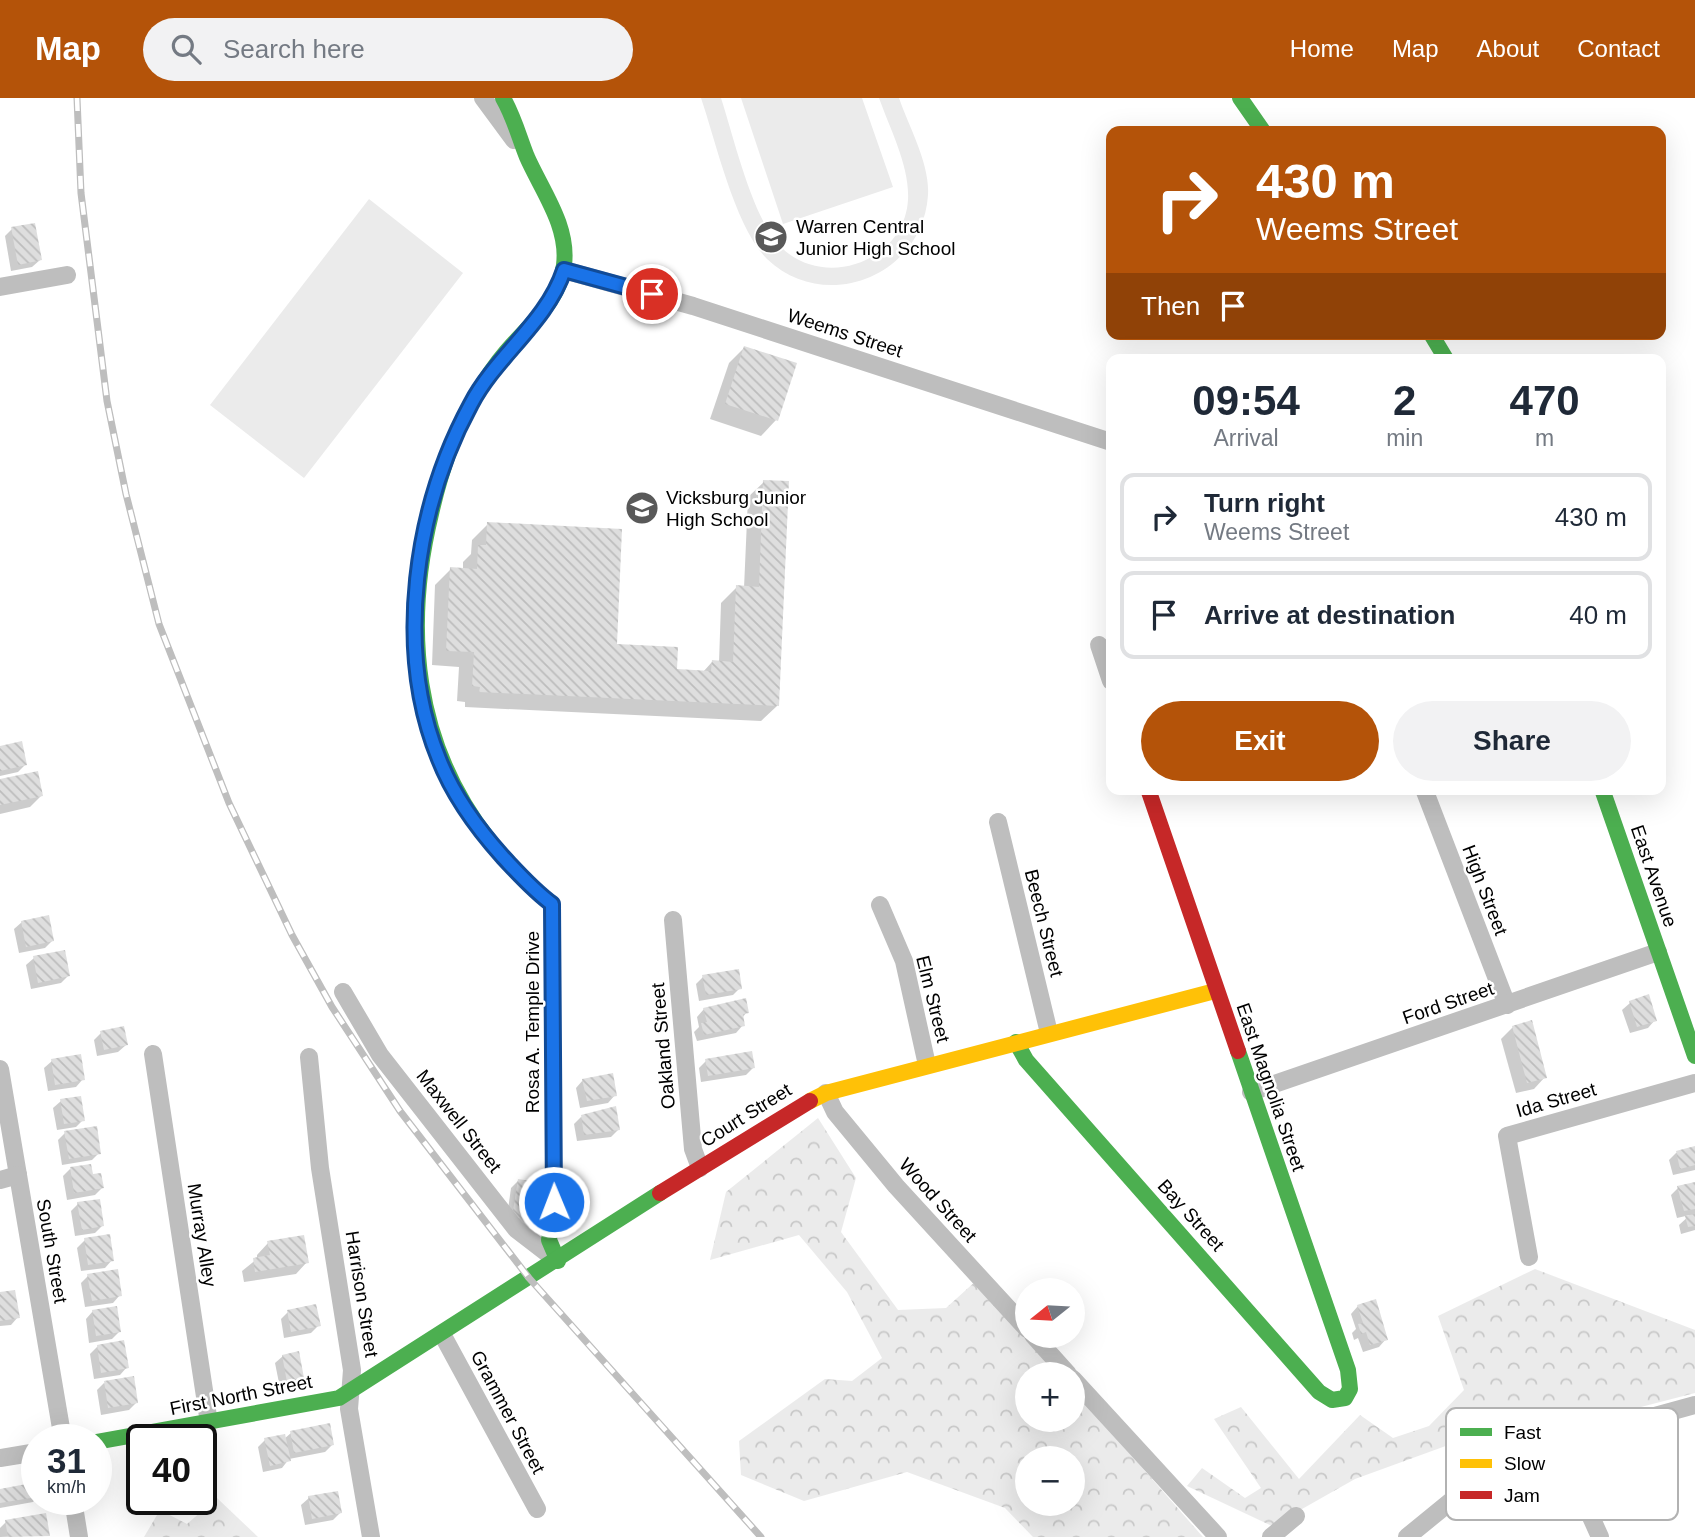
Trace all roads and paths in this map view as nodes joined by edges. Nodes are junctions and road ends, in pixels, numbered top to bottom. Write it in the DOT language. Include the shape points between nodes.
graph roads {
  1 [pos="483,98"];
  2 [pos="503,98"];
  3 [pos="1240,98"];
  4 [pos="1260,126"];
  5 [pos="528,158"];
  6 [pos="564,270"];
  7 [pos="67,275"];
  8 [pos="0,287"];
  9 [pos="1106,440"];
  10 [pos="1099,645"];
  11 [pos="1106,666"];
  12 [pos="1149,795"];
  13 [pos="1426,795"];
  14 [pos="1604,795"];
  15 [pos="998,822"];
  16 [pos="880,905"];
  17 [pos="673,920"];
  18 [pos="1658,952"];
  19 [pos="1215,990"];
  20 [pos="343,992"];
  21 [pos="1507,1005"];
  22 [pos="1049,1033"];
  23 [pos="1016,1042"];
  24 [pos="153,1054"];
  25 [pos="1695,1056"];
  26 [pos="309,1057"];
  27 [pos="927,1065"];
  28 [pos="0,1069"];
  29 [pos="1695,1083"];
  30 [pos="1251,1092"];
  31 [pos="825,1093"];
  32 [pos="700,1168"];
  33 [pos="18,1175"];
  34 [pos="0,1180"];
  35 [pos="1530,1257"];
  36 [pos="558,1261"];
  37 [pos="1015,1316"];
  38 [pos="442,1334"];
  39 [pos="1045,1348"];
  40 [pos="1057,1362"];
  41 [pos="350,1391"];
  42 [pos="1085,1392"];
  43 [pos="1345,1398"];
  44 [pos="1695,1405"];
  45 [pos="1678,1410"];
  46 [pos="209,1423"];
  47 [pos="60,1424"];
  48 [pos="112,1438"];
  49 [pos="21,1455"];
  50 [pos="0,1458"];
  51 [pos="1446,1505"];
  52 [pos="537,1509"];
  53 [pos="75,1515"];
  54 [pos="1296,1516"];
  55 [pos="1592,1520"];
  56 [pos="79,1537"];
  57 [pos="371,1537"];
  58 [pos="1218,1537"];
  59 [pos="1271,1537"];
  60 [pos="1407,1537"];
  61 [pos="1600,1537"];
  1 -- 5 [label="street"];
  2 -- 5 [label="street" via="515,117"];
  3 -- 4 [label="street"];
  5 -- 6 [label="street" via="564,241"];
  6 -- 9 [label="street, Weems Street" via="693,306"];
  6 -- 36 [label="street, Rosa A. Temple Drive" via="549,301 496,363 454,438 425,534 415,629 424,714 448,778 491,843 534,891 552,904 554,1202 550,1240"];
  7 -- 8 [label="street"];
  10 -- 11 [label="street"];
  12 -- 19 [label="street, East Magnolia Street"];
  13 -- 21 [label="street, High Street"];
  14 -- 18 [label="street, East Avenue"];
  15 -- 22 [label="street, Beech Street"];
  16 -- 27 [label="street, Elm Street" via="904,961"];
  17 -- 32 [label="street, Oakland Street" via="693,1149"];
  18 -- 21 [label="street, Ford Street"];
  18 -- 25 [label="street, East Avenue"];
  19 -- 22 [label="street, Court Street"];
  19 -- 30 [label="street, East Magnolia Street"];
  20 -- 36 [label="street, Maxwell Street" via="380,1055 516,1229"];
  21 -- 30 [label="street, Ford Street"];
  22 -- 23 [label="street, Court Street"];
  23 -- 27 [label="street, Court Street"];
  23 -- 43 [label="street, Bay Street" via="1026,1060 1319,1392 1332,1400"];
  24 -- 46 [label="street, Murray Alley"];
  26 -- 41 [label="street, Harrison Street" via="320,1168 352,1370"];
  27 -- 31 [label="street, Court Street"];
  28 -- 33 [label="street, South Street"];
  29 -- 35 [label="street, Ida Street" via="1507,1136"];
  30 -- 43 [label="street, East Magnolia Street" via="1348,1370 1350,1389"];
  31 -- 32 [label="street, Court Street"];
  31 -- 37 [label="street, Wood Street" via="835,1112 896,1186"];
  32 -- 36 [label="street, Court Street"];
  33 -- 34 [label="street"];
  33 -- 47 [label="street, South Street"];
  36 -- 38 [label="street, Court Street"];
  38 -- 41 [label="street, Court Street"];
  38 -- 52 [label="street, Grammer Street"];
  39 -- 40 [label="street"];
  41 -- 46 [label="street, First North Street" via="339,1398"];
  41 -- 57 [label="street, Harrison Street" via="349,1409"];
  42 -- 58 [label="street"];
  44 -- 45 [label="street"];
  46 -- 48 [label="street, First North Street"];
  49 -- 50 [label="street"];
  51 -- 60 [label="street"];
  53 -- 56 [label="street"];
  54 -- 59 [label="street"];
  55 -- 61 [label="street"];
}
